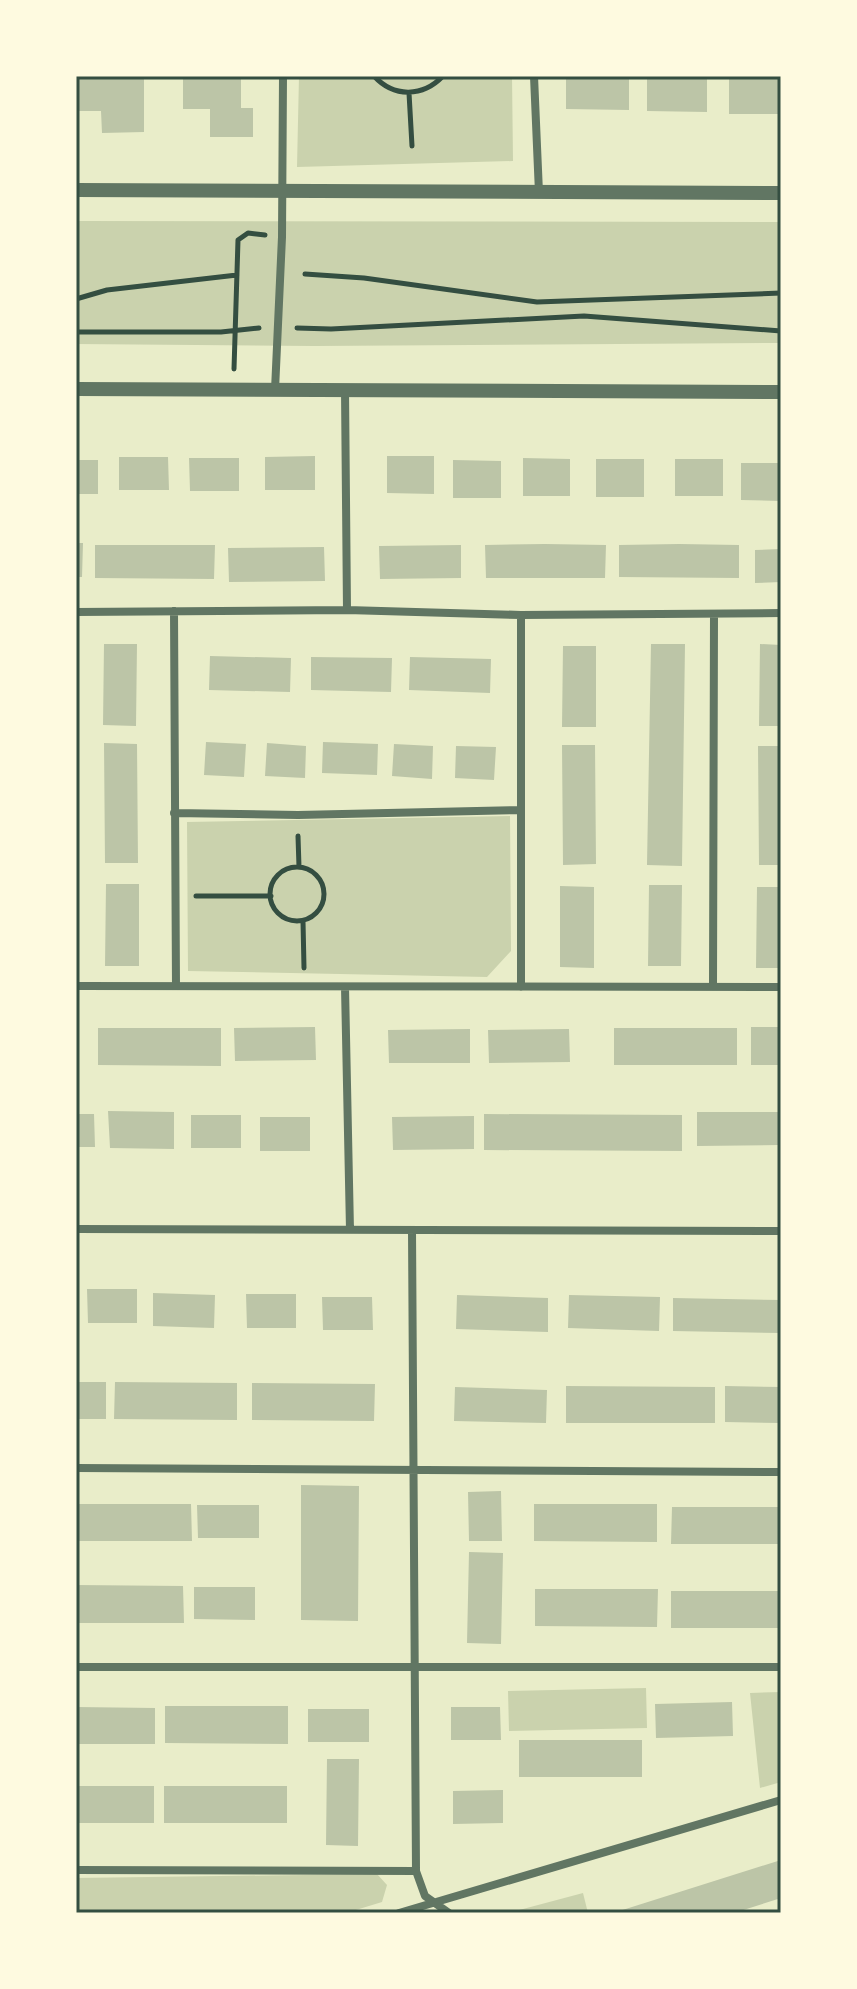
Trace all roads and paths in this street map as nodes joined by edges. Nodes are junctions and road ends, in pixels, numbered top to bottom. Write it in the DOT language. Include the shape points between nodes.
graph roads {
  1 [pos="283,76"];
  2 [pos="374,76"];
  3 [pos="443,76"];
  4 [pos="534,76"];
  5 [pos="409,93"];
  6 [pos="412,146"];
  7 [pos="76,190"];
  8 [pos="282,192"];
  9 [pos="539,193"];
  10 [pos="781,193"];
  11 [pos="282,237"];
  12 [pos="305,274"];
  13 [pos="237,275"];
  14 [pos="781,293"];
  15 [pos="76,299"];
  16 [pos="302,328"];
  17 [pos="237,330"];
  18 [pos="781,331"];
  19 [pos="76,332"];
  20 [pos="76,389"];
  21 [pos="233,390"];
  22 [pos="275,390"];
  23 [pos="345,390"];
  24 [pos="781,392"];
  25 [pos="347,610"];
  26 [pos="174,611"];
  27 [pos="76,612"];
  28 [pos="781,613"];
  29 [pos="714,614"];
  30 [pos="521,615"];
  31 [pos="520,810"];
  32 [pos="174,813"];
  33 [pos="298,815"];
  34 [pos="299,867"];
  35 [pos="175,896"];
  36 [pos="271,896"];
  37 [pos="303,921"];
  38 [pos="76,986"];
  39 [pos="176,986"];
  40 [pos="304,986"];
  41 [pos="345,987"];
  42 [pos="521,987"];
  43 [pos="713,987"];
  44 [pos="781,987"];
  45 [pos="76,1229"];
  46 [pos="350,1230"];
  47 [pos="412,1230"];
  48 [pos="781,1231"];
  49 [pos="76,1468"];
  50 [pos="413,1469"];
  51 [pos="781,1472"];
  52 [pos="76,1667"];
  53 [pos="415,1667"];
  54 [pos="781,1667"];
  55 [pos="781,1800"];
  56 [pos="76,1870"];
  57 [pos="416,1871"];
  58 [pos="433,1903"];
  59 [pos="399,1913"];
  60 [pos="449,1913"];
  1 -- 8 [label="street"];
  2 -- 5 [label="path" via="395,91"];
  3 -- 5 [label="path"];
  4 -- 9 [label="street"];
  5 -- 6 [label="path"];
  7 -- 8 [label="street"];
  8 -- 9 [label="street"];
  8 -- 11 [label="street"];
  9 -- 10 [label="street"];
  11 -- 13 [label="path" via="248,233 238,240"];
  11 -- 22 [label="street"];
  12 -- 14 [label="path" via="537,302"];
  13 -- 15 [label="path" via="107,290"];
  13 -- 17 [label="path"];
  16 -- 18 [label="path" via="584,316"];
  17 -- 19 [label="path"];
  17 -- 21 [label="path"];
  20 -- 21 [label="street"];
  21 -- 22 [label="street"];
  22 -- 23 [label="street"];
  23 -- 24 [label="street"];
  23 -- 25 [label="street"];
  25 -- 26 [label="street"];
  25 -- 30 [label="street"];
  26 -- 27 [label="street"];
  26 -- 32 [label="street"];
  28 -- 29 [label="street"];
  29 -- 30 [label="street"];
  29 -- 43 [label="street"];
  30 -- 31 [label="street"];
  31 -- 33 [label="street"];
  31 -- 42 [label="street"];
  32 -- 33 [label="street"];
  32 -- 35 [label="street"];
  33 -- 34 [label="path"];
  34 -- 36 [label="path" via="282,872"];
  34 -- 37 [label="path" via="315,874 324,888 318,912"];
  35 -- 36 [label="path"];
  35 -- 39 [label="street"];
  36 -- 37 [label="path" via="285,918"];
  37 -- 40 [label="path"];
  38 -- 39 [label="street"];
  39 -- 40 [label="street"];
  40 -- 41 [label="street"];
  41 -- 42 [label="street"];
  41 -- 46 [label="street"];
  42 -- 43 [label="street"];
  43 -- 44 [label="street"];
  45 -- 46 [label="street"];
  46 -- 47 [label="street"];
  47 -- 48 [label="street"];
  47 -- 50 [label="street"];
  49 -- 50 [label="street"];
  50 -- 51 [label="street"];
  50 -- 53 [label="street"];
  52 -- 53 [label="street"];
  53 -- 54 [label="street"];
  53 -- 57 [label="street"];
  55 -- 58 [label="street"];
  56 -- 57 [label="street"];
  57 -- 58 [label="street"];
  58 -- 59 [label="street"];
  58 -- 60 [label="street"];
}
